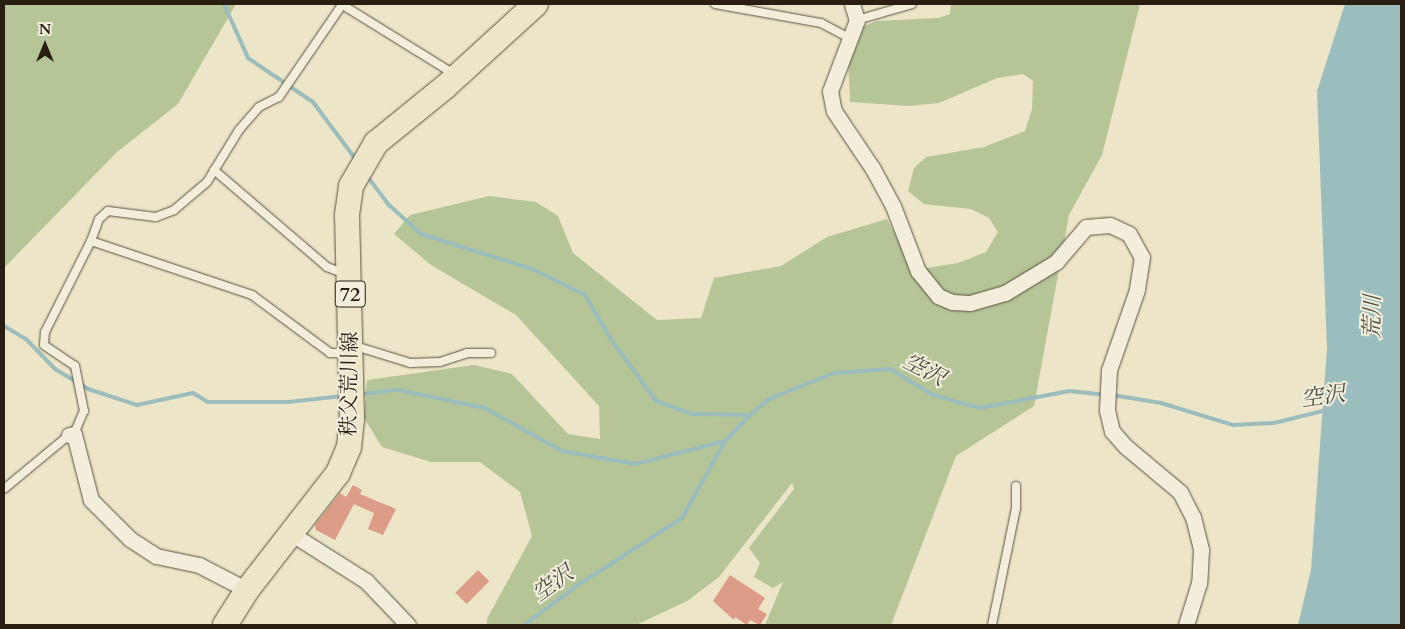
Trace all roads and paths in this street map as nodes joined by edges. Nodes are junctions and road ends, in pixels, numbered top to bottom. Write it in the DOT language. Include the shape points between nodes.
graph roads {
  1 [pos="341,4"];
  2 [pos="536,4"];
  3 [pos="715,4"];
  4 [pos="852,4"];
  5 [pos="912,4"];
  6 [pos="857,20"];
  7 [pos="849,38"];
  8 [pos="457,75"];
  9 [pos="214,170"];
  10 [pos="91,242"];
  11 [pos="350,276"];
  12 [pos="351,349"];
  13 [pos="490,353"];
  14 [pos="71,435"];
  15 [pos="1016,486"];
  16 [pos="4,489"];
  17 [pos="292,534"];
  18 [pos="247,590"];
  19 [pos="225,625"];
  20 [pos="408,625"];
  21 [pos="992,625"];
  22 [pos="1186,625"];
  1 -- 8 [label="lane"];
  1 -- 9 [label="lane" via="279,97 259,107"];
  2 -- 8 [label="main road, 秩父荒川線 / 72"];
  3 -- 7 [label="lane" via="821,23"];
  4 -- 6 [label="street"];
  5 -- 6 [label="lane"];
  6 -- 7 [label="street"];
  7 -- 22 [label="street" via="830,91 834,111 873,169 892,206 918,272 938,296 952,302 970,303 1004,293 1056,262 1086,227 1110,225 1129,234 1142,257 1137,290 1109,370 1107,410 1112,431 1180,492 1193,517 1201,550 1199,583"];
  8 -- 11 [label="main road, 秩父荒川線 / 72" via="376,143 351,186 347,215"];
  9 -- 10 [label="lane" via="207,182 174,210 156,217 108,211 99,219"];
  9 -- 11 [label="lane" via="327,267"];
  10 -- 12 [label="lane" via="252,295 330,353"];
  10 -- 14 [label="lane" via="45,332 44,344 75,366 84,411"];
  11 -- 12 [label="main road, 秩父荒川線 / 72"];
  12 -- 13 [label="lane" via="410,363 440,362 467,354"];
  12 -- 17 [label="main road, 秩父荒川線 / 72" via="349,447 338,473"];
  14 -- 16 [label="lane"];
  14 -- 18 [label="street" via="92,500 130,539 156,556 199,566"];
  15 -- 21 [label="lane" via="1016,508"];
  17 -- 18 [label="main road, 秩父荒川線 / 72"];
  17 -- 20 [label="street" via="366,581"];
  18 -- 19 [label="main road, 秩父荒川線 / 72"];
}
